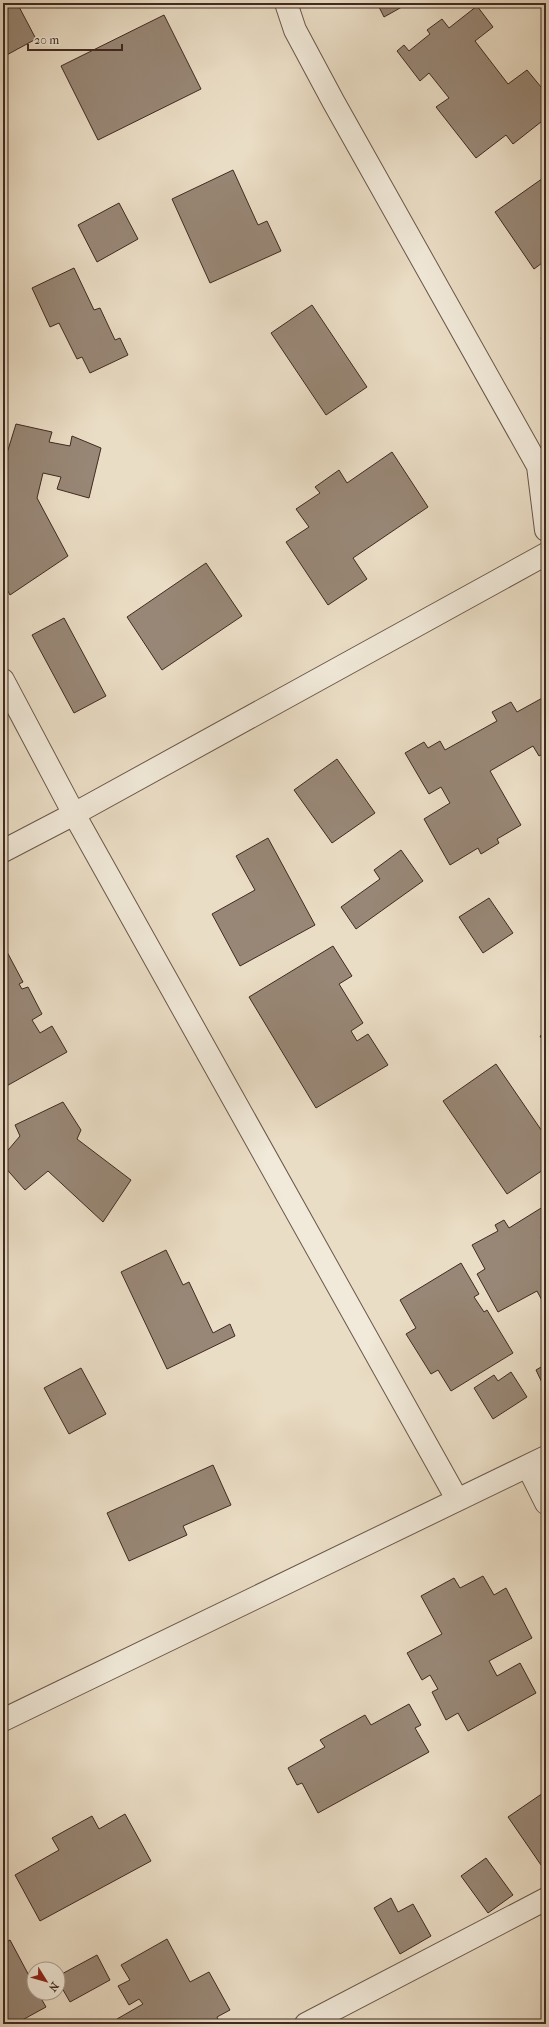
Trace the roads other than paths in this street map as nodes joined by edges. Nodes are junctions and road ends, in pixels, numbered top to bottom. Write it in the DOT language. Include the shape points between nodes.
graph roads {
  1 [pos="286,3"];
  2 [pos="542,469"];
  3 [pos="546,530"];
  4 [pos="546,554"];
  5 [pos="3,680"];
  6 [pos="74,814"];
  7 [pos="3,851"];
  8 [pos="537,1462"];
  9 [pos="457,1500"];
  10 [pos="546,1503"];
  11 [pos="3,1720"];
  12 [pos="546,1899"];
  13 [pos="306,2024"];
  1 -- 2 [label="street" via="295,30 330,94"];
  2 -- 3 [label="street"];
  4 -- 6 [label="street"];
  5 -- 6 [label="street"];
  6 -- 7 [label="street"];
  6 -- 9 [label="street"];
  8 -- 9 [label="street"];
  8 -- 10 [label="street"];
  9 -- 11 [label="street"];
  12 -- 13 [label="street"];
}
